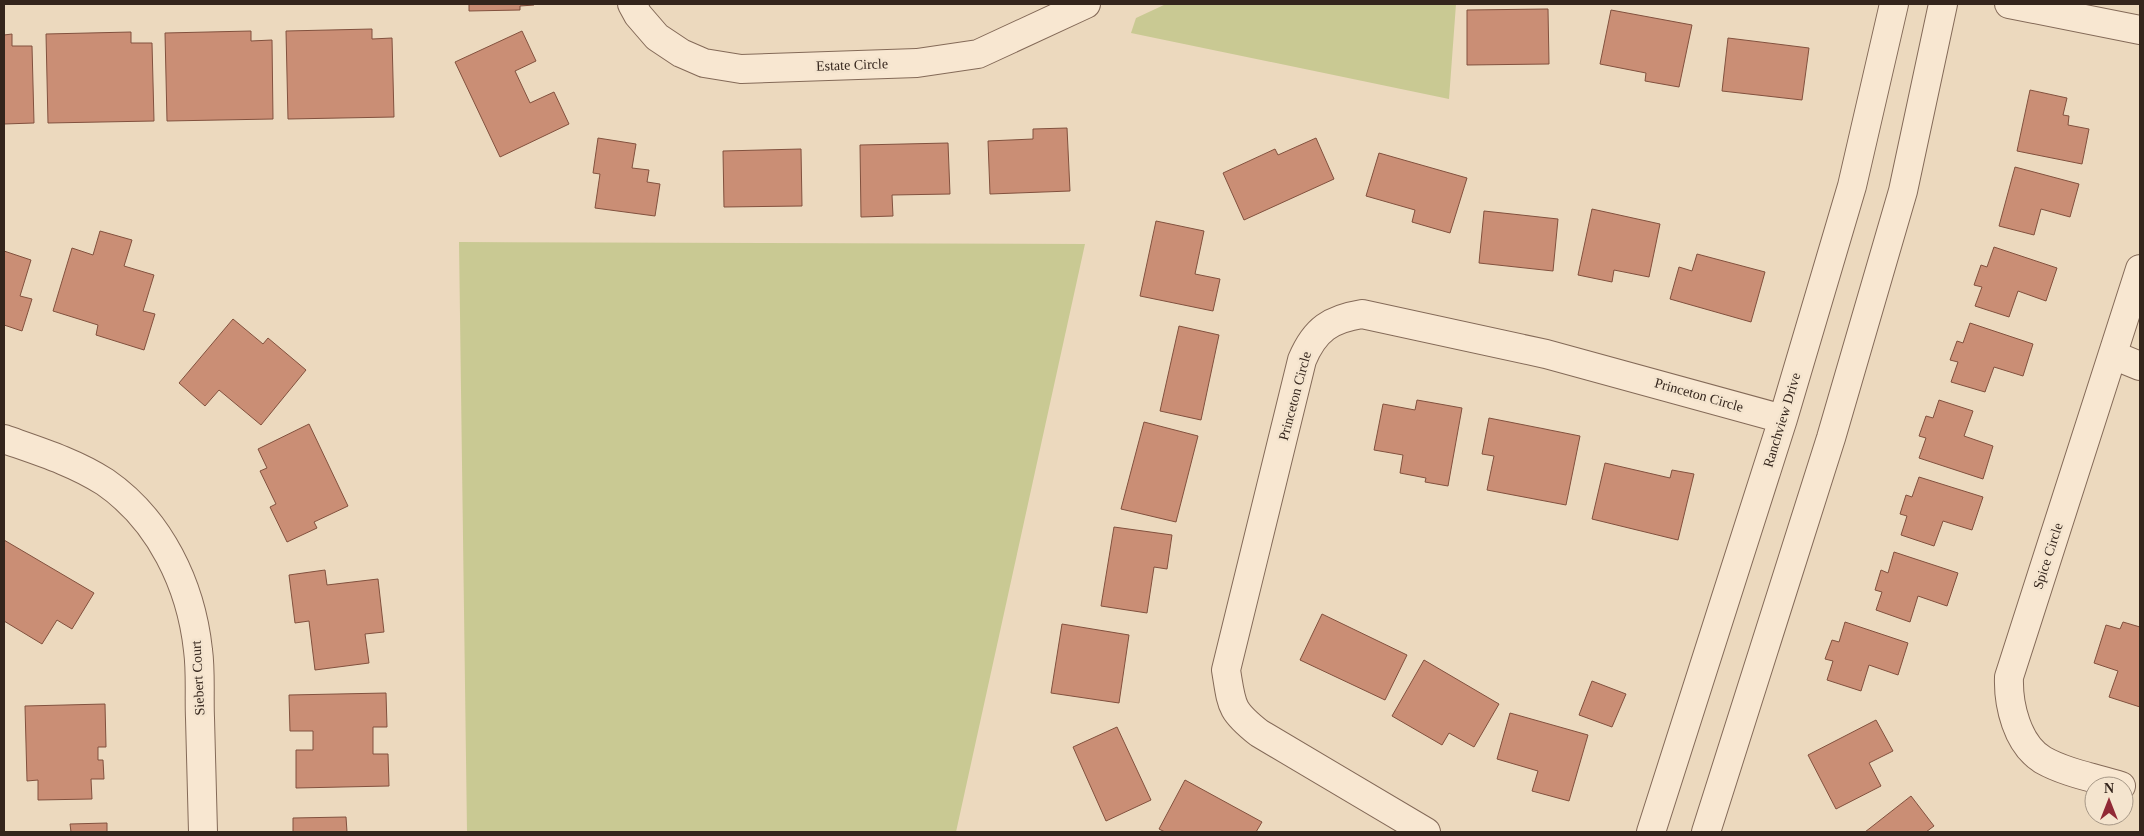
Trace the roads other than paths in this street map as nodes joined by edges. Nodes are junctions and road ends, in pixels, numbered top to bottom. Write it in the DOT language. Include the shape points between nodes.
graph roads {
  1 [pos="632,4"];
  2 [pos="1086,4"];
  3 [pos="1894,4"];
  4 [pos="1943,4"];
  5 [pos="2009,4"];
  6 [pos="2140,30"];
  7 [pos="2140,269"];
  8 [pos="2113,355"];
  9 [pos="2140,366"];
  10 [pos="1783,419"];
  11 [pos="4,439"];
  12 [pos="2089,776"];
  13 [pos="203,832"];
  14 [pos="1426,832"];
  15 [pos="1651,832"];
  16 [pos="1706,832"];
  1 -- 2 [label="street, Estate Circle" via="657,37 681,53 704,63 741,68 917,63 978,54"];
  3 -- 10 [label="street, Ranchview Drive" via="1852,186"];
  4 -- 16 [label="street" via="1900,200 1828,448"];
  5 -- 6 [label="street"];
  7 -- 8 [label="street, Spice Circle"];
  8 -- 9 [label="street"];
  8 -- 12 [label="street, Spice Circle" via="2009,677 2009,694 2016,724 2030,748 2043,759"];
  10 -- 14 [label="street, Princeton Circle" via="1546,354 1362,314 1326,325 1308,346 1302,360 1226,670 1231,703 1241,719 1259,733"];
  10 -- 15 [label="street, Ranchview Drive"];
  11 -- 13 [label="street, Siebert Court" via="63,460 105,482 138,511 164,545 182,578 198,650"];
}
